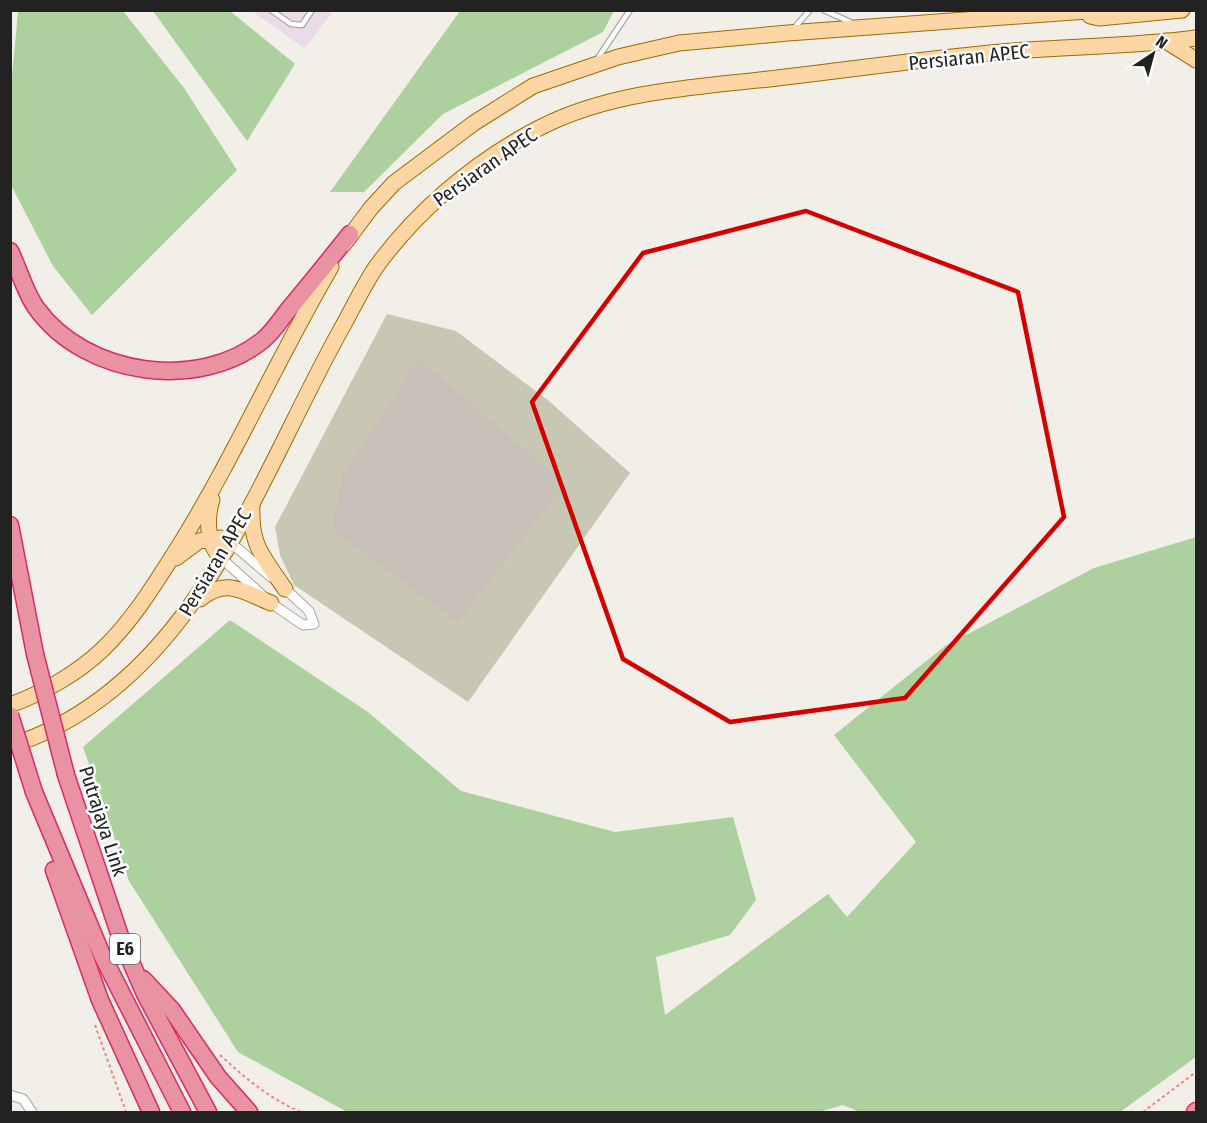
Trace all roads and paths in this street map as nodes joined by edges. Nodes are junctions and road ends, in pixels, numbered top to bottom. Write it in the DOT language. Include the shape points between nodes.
graph roads {
  1 [pos="271,10"];
  2 [pos="312,10"];
  3 [pos="630,10"];
  4 [pos="810,10"];
  5 [pos="824,10"];
  6 [pos="1101,10"];
  7 [pos="1182,10"];
  8 [pos="1078,14"];
  9 [pos="1197,26"];
  10 [pos="860,27"];
  11 [pos="788,33"];
  12 [pos="1197,38"];
  13 [pos="1166,41"];
  14 [pos="1087,46"];
  15 [pos="1197,60"];
  16 [pos="593,66"];
  17 [pos="350,234"];
  18 [pos="10,251"];
  19 [pos="217,485"];
  20 [pos="252,500"];
  21 [pos="10,525"];
  22 [pos="211,539"];
  23 [pos="230,542"];
  24 [pos="221,558"];
  25 [pos="166,566"];
  26 [pos="285,589"];
  27 [pos="271,603"];
  28 [pos="192,606"];
  29 [pos="10,705"];
  30 [pos="10,715"];
  31 [pos="10,746"];
  32 [pos="35,796"];
  33 [pos="135,970"];
  34 [pos="172,1010"];
  35 [pos="214,1049"];
  36 [pos="126,1059"];
  37 [pos="1197,1072"];
  38 [pos="10,1095"];
  39 [pos="32,1113"];
  40 [pos="144,1113"];
  41 [pos="151,1113"];
  42 [pos="182,1113"];
  43 [pos="208,1113"];
  44 [pos="237,1113"];
  45 [pos="249,1113"];
  46 [pos="301,1113"];
  47 [pos="1143,1113"];
  1 -- 2 [label="lane" via="291,24 302,25"];
  3 -- 16 [label="lane"];
  4 -- 11 [label="lane"];
  5 -- 10 [label="lane"];
  6 -- 8 [label="main road, Persiaran APEC"];
  7 -- 8 [label="main road" via="1099,18"];
  8 -- 10 [label="main road, Persiaran APEC"];
  9 -- 14 [label="main road" via="1103,39"];
  10 -- 11 [label="main road, Persiaran APEC"];
  11 -- 16 [label="main road, Persiaran APEC" via="679,43"];
  12 -- 13 [label="main road, Persiaran APEC"];
  13 -- 14 [label="main road, Persiaran APEC"];
  13 -- 15 [label="main road"];
  14 -- 20 [label="main road, Persiaran APEC" via="990,53 643,93 565,117 528,134 472,171 429,206 374,270"];
  16 -- 17 [label="main road, Persiaran APEC" via="532,86 474,123 394,183"];
  17 -- 18 [label="highway" via="265,339 238,358 171,371 141,370 115,363 72,342 37,309"];
  17 -- 19 [label="main road, Persiaran APEC" via="312,298"];
  19 -- 22 [label="main road" via="207,514"];
  19 -- 25 [label="main road, Persiaran APEC"];
  20 -- 23 [label="main road, Persiaran APEC"];
  20 -- 26 [label="main road" via="256,548"];
  21 -- 33 [label="highway, Putrajaya Link / E6, bridge" via="35,654 66,775 91,856"];
  22 -- 23 [label="main road" via="219,537"];
  22 -- 24 [label="main road"];
  22 -- 25 [label="main road" via="189,547"];
  23 -- 24 [label="main road, Persiaran APEC"];
  23 -- 26 [label="street"];
  24 -- 27 [label="street"];
  24 -- 28 [label="main road, Persiaran APEC"];
  25 -- 29 [label="main road, Persiaran APEC" via="135,612 97,654 65,677"];
  26 -- 27 [label="street" via="309,611 315,624 303,625"];
  27 -- 28 [label="main road" via="231,587 214,587"];
  28 -- 31 [label="main road, Persiaran APEC" via="152,656 111,691 66,723"];
  30 -- 32 [label="highway, E6, bridge"];
  32 -- 36 [label="highway" via="67,910"];
  32 -- 42 [label="highway, E6" via="106,965"];
  33 -- 34 [label="highway"];
  33 -- 43 [label="highway, Putrajaya Link / E6"];
  34 -- 44 [label="highway" via="211,1078"];
  34 -- 45 [label="highway" via="218,1077"];
  35 -- 46 [label="path" via="249,1081"];
  36 -- 40 [label="highway"];
  36 -- 41 [label="highway"];
  37 -- 47 [label="path"];
  38 -- 39 [label="street" via="23,1099"];
}
